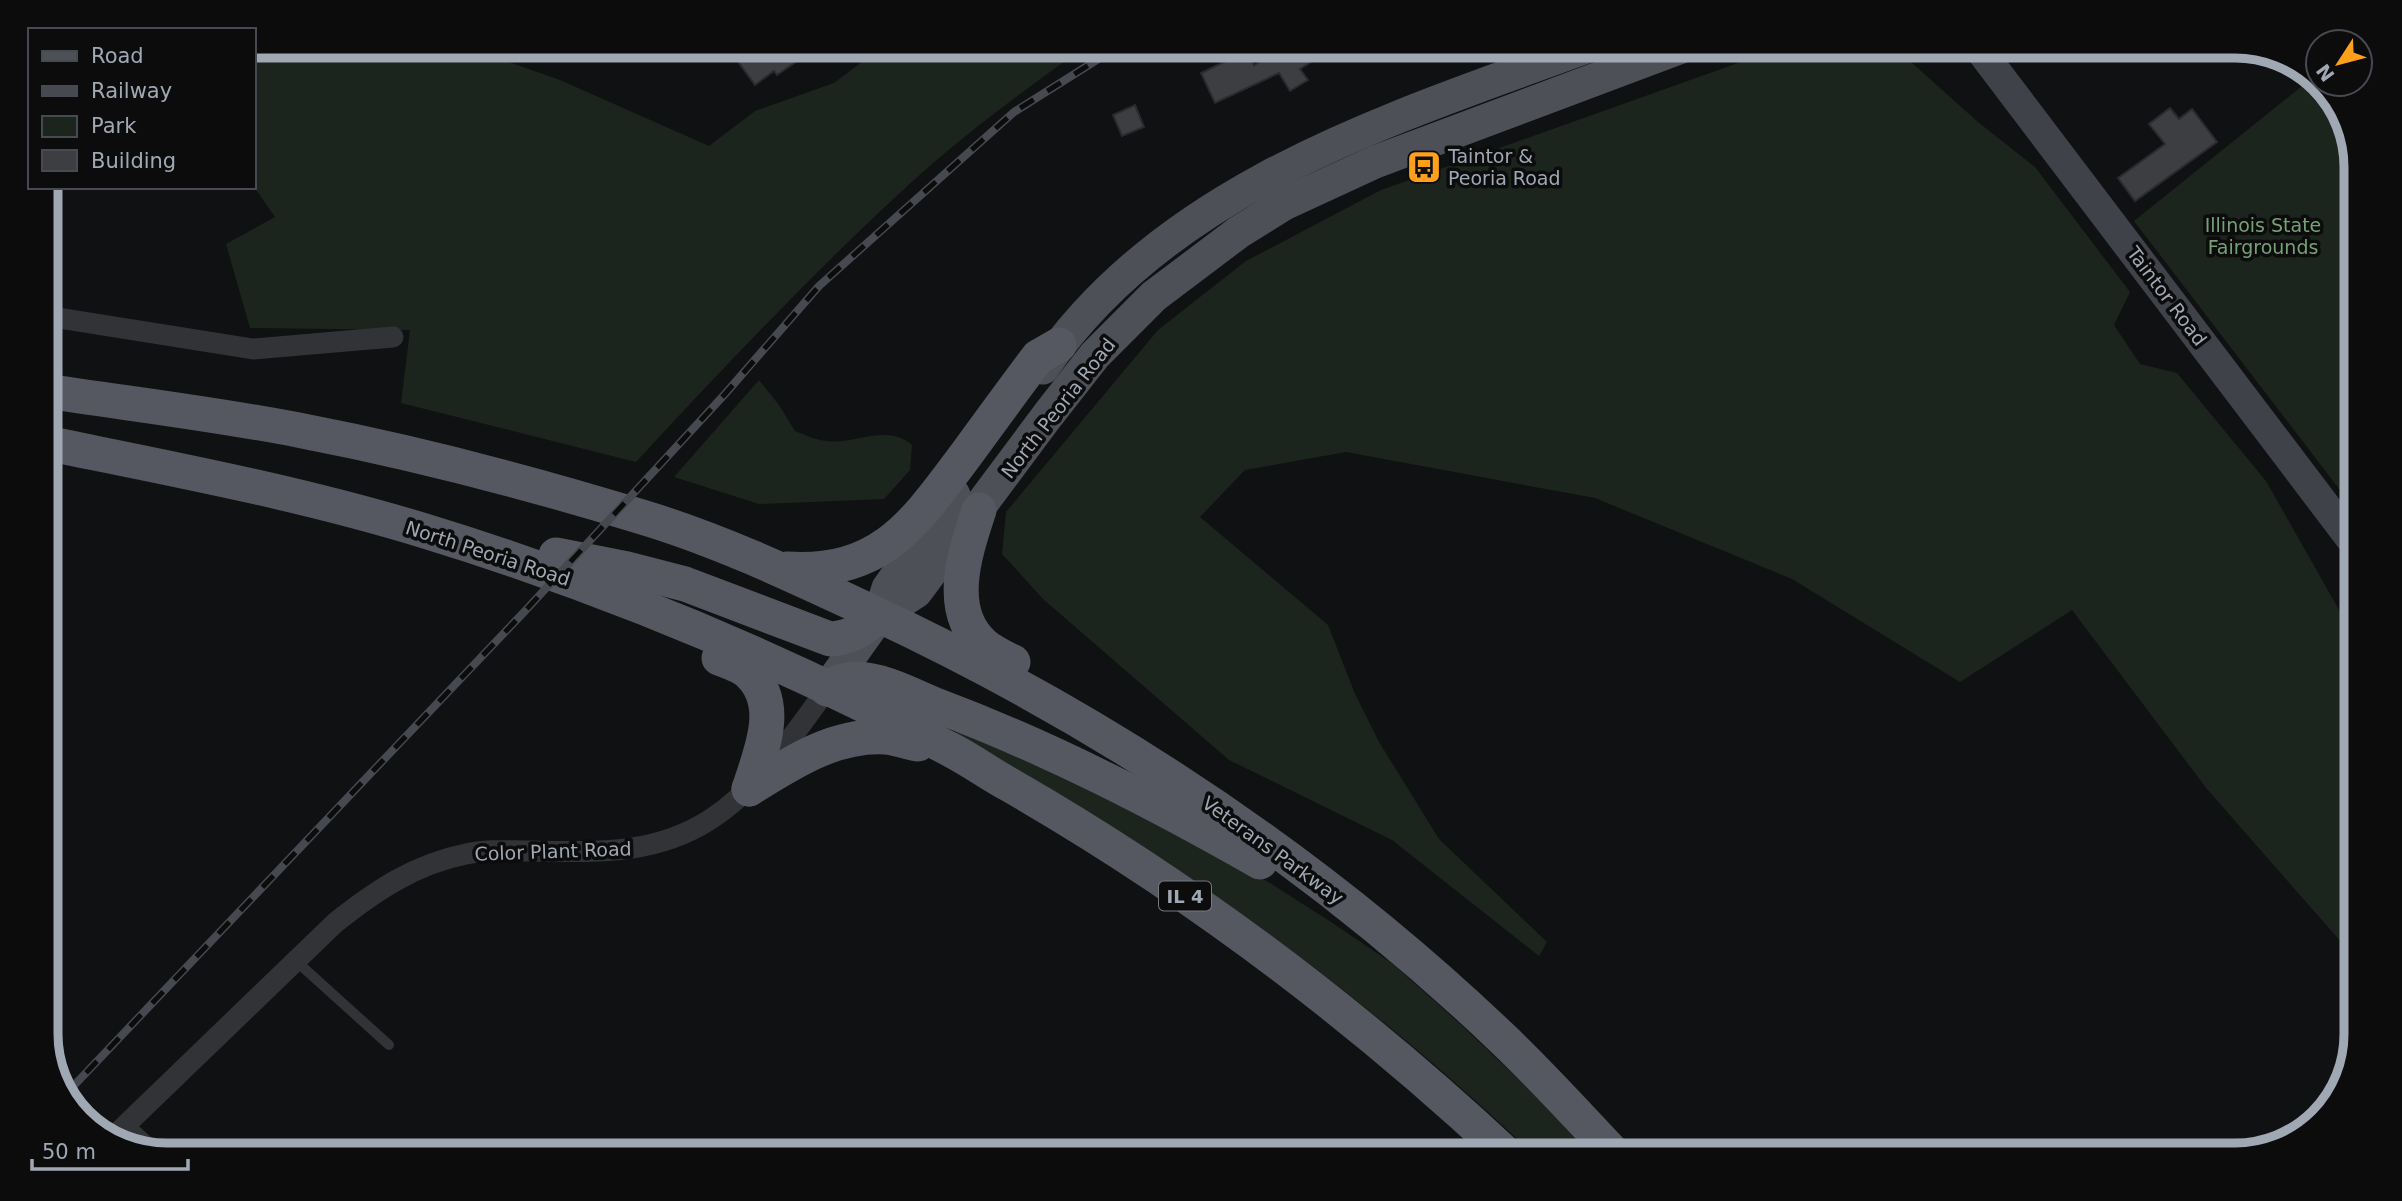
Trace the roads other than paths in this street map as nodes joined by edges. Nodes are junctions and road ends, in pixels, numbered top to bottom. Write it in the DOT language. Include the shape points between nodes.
graph roads {
  1 [pos="1558,58"];
  2 [pos="1652,58"];
  3 [pos="1986,58"];
  4 [pos="58,318"];
  5 [pos="393,337"];
  6 [pos="1059,345"];
  7 [pos="58,393"];
  8 [pos="58,445"];
  9 [pos="979,510"];
  10 [pos="2344,530"];
  11 [pos="425,531"];
  12 [pos="777,569"];
  13 [pos="628,601"];
  14 [pos="879,615"];
  15 [pos="827,689"];
  16 [pos="954,752"];
  17 [pos="749,789"];
  18 [pos="1251,831"];
  19 [pos="1359,914"];
  20 [pos="296,961"];
  21 [pos="389,1045"];
  22 [pos="128,1123"];
  23 [pos="118,1132"];
  24 [pos="148,1141"];
  25 [pos="1492,1143"];
  26 [pos="1603,1143"];
  1 -- 6 [label="main road, North Peoria Road" via="1332,144 1280,169 1133,265"];
  2 -- 9 [label="main road, North Peoria Road" via="1375,162 1283,204 1239,232 1154,296 1096,355"];
  3 -- 10 [label="main road, Taintor Road"];
  4 -- 5 [label="street" via="253,349"];
  6 -- 12 [label="highway" via="1038,357 904,533 873,554 840,566 814,571"];
  6 -- 14 [label="main road, North Peoria Road" via="888,588"];
  7 -- 12 [label="highway" via="297,429 404,452 646,518"];
  8 -- 11 [label="highway, North Peoria Road" via="265,488"];
  9 -- 14 [label="main road, North Peoria Road" via="916,592"];
  9 -- 18 [label="highway" via="961,582 962,604 984,645 1183,764"];
  11 -- 13 [label="highway, North Peoria Road"];
  11 -- 14 [label="highway" via="685,584 830,639 860,632"];
  12 -- 14 [label="highway"];
  13 -- 15 [label="highway, North Peoria Road"];
  13 -- 17 [label="highway" via="646,625 747,671 756,680 764,695 767,729"];
  14 -- 15 [label="main road, North Peoria Road"];
  14 -- 18 [label="highway, Veterans Parkway" via="1069,713"];
  15 -- 16 [label="highway, IL 4"];
  15 -- 17 [label="street, Color Plant Road"];
  15 -- 19 [label="highway" via="854,678 874,681 1033,745"];
  16 -- 17 [label="highway" via="887,737 844,742 798,758"];
  16 -- 25 [label="highway, IL 4" via="1058,813 1223,923 1366,1031"];
  17 -- 20 [label="street, Color Plant Road" via="689,832 635,849 467,853 405,874 335,923"];
  18 -- 19 [label="highway, Veterans Parkway"];
  19 -- 26 [label="highway, Veterans Parkway" via="1503,1038"];
  20 -- 21 [label="lane"];
  20 -- 22 [label="street, Color Plant Road"];
  22 -- 23 [label="street, Color Plant Road"];
  22 -- 24 [label="lane"];
}
